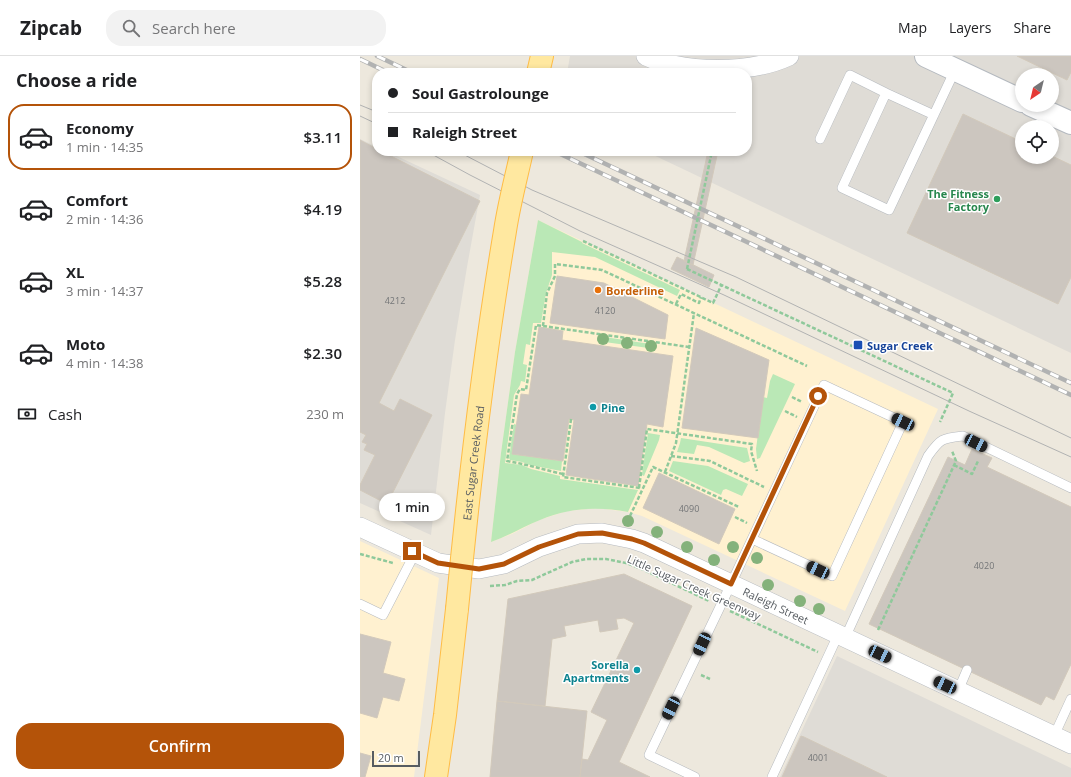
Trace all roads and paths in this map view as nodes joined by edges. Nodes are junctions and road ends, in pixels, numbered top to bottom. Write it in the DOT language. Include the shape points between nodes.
graph roads {
  1 [pos="542,56"];
  2 [pos="646,56"];
  3 [pos="788,56"];
  4 [pos="926,56"];
  5 [pos="539,68"];
  6 [pos="700,68"];
  7 [pos="742,68"];
  8 [pos="955,70"];
  9 [pos="886,92"];
  10 [pos="1015,98"];
  11 [pos="1047,112"];
  12 [pos="934,115"];
  13 [pos="1071,123"];
  14 [pos="820,139"];
  15 [pos="521,156"];
  16 [pos="711,156"];
  17 [pos="583,241"];
  18 [pos="722,286"];
  19 [pos="701,298"];
  20 [pos="676,304"];
  21 [pos="694,313"];
  22 [pos="543,326"];
  23 [pos="690,347"];
  24 [pos="806,366"];
  25 [pos="571,419"];
  26 [pos="940,422"];
  27 [pos="677,434"];
  28 [pos="952,451"];
  29 [pos="671,456"];
  30 [pos="978,461"];
  31 [pos="954,465"];
  32 [pos="757,471"];
  33 [pos="665,472"];
  34 [pos="563,474"];
  35 [pos="752,481"];
  36 [pos="641,488"];
  37 [pos="1071,488"];
  38 [pos="739,507"];
  39 [pos="630,516"];
  40 [pos="360,527"];
  41 [pos="752,539"];
  42 [pos="415,553"];
  43 [pos="360,554"];
  44 [pos="406,569"];
  45 [pos="731,584"];
  46 [pos="484,586"];
  47 [pos="360,604"];
  48 [pos="720,606"];
  49 [pos="878,630"];
  50 [pos="842,636"];
  51 [pos="828,657"];
  52 [pos="967,670"];
  53 [pos="958,691"];
  54 [pos="1071,699"];
  55 [pos="1054,736"];
  56 [pos="1071,744"];
  57 [pos="436,777"];
  58 [pos="695,777"];
  59 [pos="772,777"];
  1 -- 5 [label="main road"];
  2 -- 6 [label="street"];
  3 -- 7 [label="street" via="778,61"];
  4 -- 8 [label="street"];
  8 -- 10 [label="street"];
  8 -- 12 [label="lane"];
  9 -- 12 [label="lane"];
  9 -- 12 [label="lane" via="842,188 889,210"];
  9 -- 14 [label="lane" via="850,75"];
  11 -- 13 [label="street"];
  15 -- 57 [label="main road, East Sugar Creek Road, bridge" via="505,229 487,346"];
  16 -- 18 [label="path, bridge" via="686,269"];
  17 -- 19 [label="path"];
  18 -- 19 [label="path" via="713,303"];
  18 -- 26 [label="path" via="953,393"];
  19 -- 20 [label="path" via="698,303 681,294"];
  20 -- 21 [label="path"];
  20 -- 22 [label="path" via="602,270 555,264 555,276 548,293"];
  21 -- 23 [label="path"];
  21 -- 24 [label="path"];
  22 -- 23 [label="path"];
  22 -- 34 [label="path" via="536,325 526,390 520,389 517,394 507,461"];
  23 -- 27 [label="path"];
  25 -- 34 [label="path"];
  27 -- 29 [label="path"];
  27 -- 32 [label="path" via="752,444 751,451"];
  27 -- 36 [label="path" via="647,429"];
  28 -- 31 [label="path" via="956,460"];
  29 -- 33 [label="path"];
  29 -- 35 [label="path" via="710,461"];
  30 -- 31 [label="path" via="972,474"];
  31 -- 49 [label="path"];
  33 -- 36 [label="path" via="653,466"];
  33 -- 38 [label="path"];
  34 -- 36 [label="path" via="563,477"];
  36 -- 39 [label="path"];
  37 -- 50 [label="lane" via="963,436 946,438 937,444 928,456"];
  40 -- 42 [label="street, Raleigh Street"];
  41 -- 41 [label="lane" via="824,385 903,422 832,576"];
  41 -- 45 [label="lane"];
  42 -- 44 [label="lane"];
  42 -- 45 [label="street, Raleigh Street" via="438,563 479,569 504,564 539,547 578,534 602,533 644,543"];
  43 -- 44 [label="path" via="392,562"];
  44 -- 47 [label="lane" via="383,615"];
  45 -- 48 [label="lane"];
  45 -- 50 [label="street, Raleigh Street"];
  46 -- 48 [label="path, Little Sugar Creek Greenway" via="532,580 572,562 606,559 642,569"];
  48 -- 51 [label="path, Little Sugar Creek Greenway"];
  48 -- 58 [label="lane" via="649,755"];
  50 -- 51 [label="lane"];
  50 -- 53 [label="street, Raleigh Street"];
  51 -- 59 [label="lane"];
  52 -- 53 [label="lane"];
  53 -- 55 [label="street, Raleigh Street"];
  54 -- 55 [label="lane"];
  55 -- 56 [label="street, Raleigh Street"];
}
